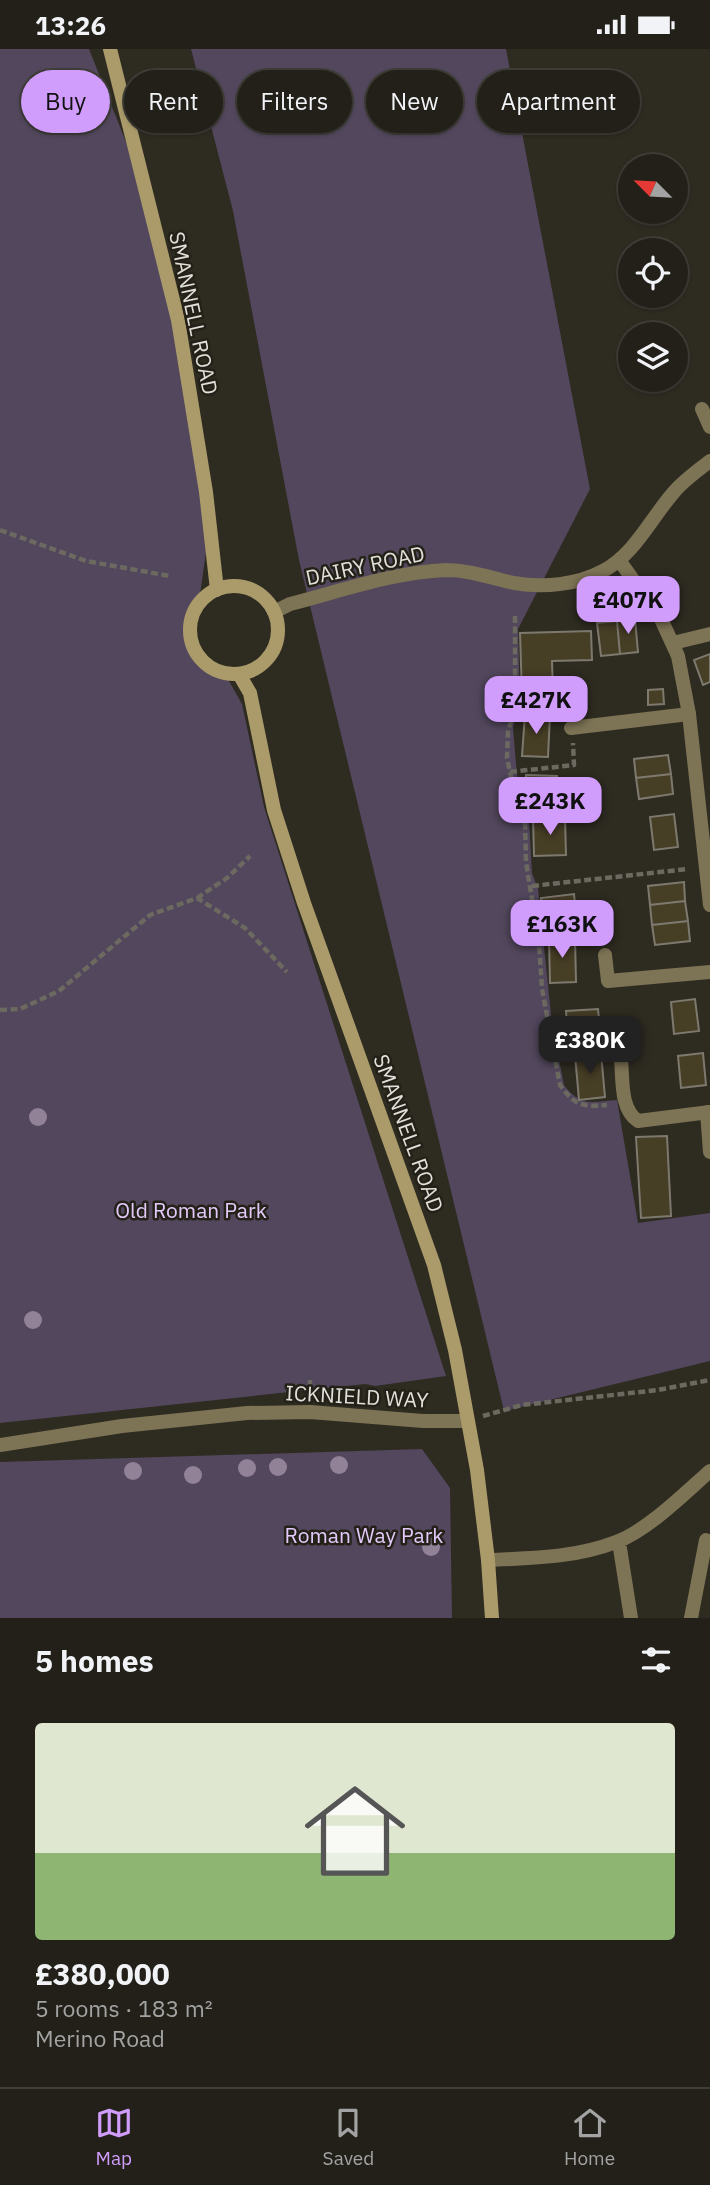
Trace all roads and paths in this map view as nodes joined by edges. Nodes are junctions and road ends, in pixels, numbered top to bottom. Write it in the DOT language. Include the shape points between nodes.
graph roads {
  1 [pos="110,49"];
  2 [pos="702,409"];
  3 [pos="710,427"];
  4 [pos="710,461"];
  5 [pos="0,530"];
  6 [pos="619,560"];
  7 [pos="170,576"];
  8 [pos="217,590"];
  9 [pos="274,613"];
  10 [pos="515,616"];
  11 [pos="710,634"];
  12 [pos="673,643"];
  13 [pos="239,674"];
  14 [pos="689,714"];
  15 [pos="571,728"];
  16 [pos="510,772"];
  17 [pos="705,817"];
  18 [pos="250,856"];
  19 [pos="706,867"];
  20 [pos="532,885"];
  21 [pos="197,898"];
  22 [pos="710,905"];
  23 [pos="606,955"];
  24 [pos="287,972"];
  25 [pos="710,972"];
  26 [pos="0,1010"];
  27 [pos="621,1060"];
  28 [pos="626,1103"];
  29 [pos="708,1112"];
  30 [pos="710,1152"];
  31 [pos="710,1380"];
  32 [pos="466,1421"];
  33 [pos="0,1445"];
  34 [pos="710,1471"];
  35 [pos="706,1540"];
  36 [pos="619,1542"];
  37 [pos="488,1560"];
  38 [pos="705,1571"];
  39 [pos="492,1618"];
  40 [pos="631,1618"];
  41 [pos="691,1618"];
  1 -- 8 [label="street, SMANNELL ROAD" via="178,320"];
  2 -- 3 [label="street"];
  4 -- 6 [label="street, DAIRY ROAD" via="672,494"];
  5 -- 7 [label="path" via="86,561"];
  6 -- 9 [label="street, DAIRY ROAD" via="572,583 516,583 467,572 421,572 290,604"];
  6 -- 12 [label="street"];
  8 -- 9 [label="street" via="226,586 252,589 265,598"];
  8 -- 13 [label="street" via="194,611 191,641 210,667"];
  9 -- 13 [label="street" via="278,628 269,657"];
  10 -- 16 [label="path" via="515,705 507,742"];
  11 -- 12 [label="street"];
  12 -- 14 [label="street"];
  13 -- 32 [label="street, SMANNELL ROAD" via="250,693 274,810 300,892 434,1265"];
  14 -- 15 [label="street"];
  14 -- 17 [label="street"];
  15 -- 16 [label="path" via="574,765"];
  16 -- 20 [label="path" via="525,820 526,863"];
  17 -- 19 [label="street"];
  18 -- 21 [label="path" via="227,879"];
  19 -- 20 [label="path"];
  19 -- 22 [label="street"];
  20 -- 28 [label="path" via="542,989 560,1085 584,1106"];
  21 -- 24 [label="path" via="245,928"];
  21 -- 26 [label="path" via="150,915 59,991 20,1009"];
  23 -- 25 [label="street" via="608,981"];
  27 -- 28 [label="street"];
  28 -- 29 [label="street" via="638,1121"];
  29 -- 30 [label="street"];
  31 -- 32 [label="path" via="522,1405"];
  32 -- 33 [label="street, ICKNIELD WAY" via="247,1413"];
  32 -- 37 [label="street, SMANNELL ROAD"];
  34 -- 36 [label="street" via="664,1512"];
  35 -- 38 [label="street"];
  36 -- 37 [label="street" via="557,1557"];
  36 -- 40 [label="street"];
  37 -- 39 [label="street, SMANNELL ROAD"];
  38 -- 41 [label="street"];
}
